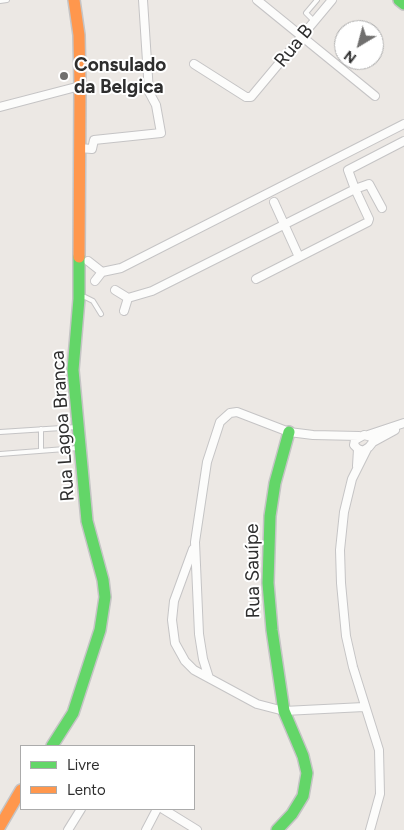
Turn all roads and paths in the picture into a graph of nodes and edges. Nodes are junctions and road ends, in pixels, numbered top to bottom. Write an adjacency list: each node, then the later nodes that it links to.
1 (7, 0): 8 (lane)
2 (74, 0): 13 (street, Rua Lagoa Branca)
3 (143, 0): 18 (street)
4 (257, 0): 11 (street)
5 (317, 0): 10 (lane)
6 (332, 0): 10 (street, Rua B)
7 (399, 0): 9 (street)
8 (0, 1)
9 (404, 4)
10 (314, 21): 11 (street, Rua B)
11 (300, 37): 12 (street, Rua B); 14 (street)
12 (194, 64)
13 (80, 86): 15 (street); 18 (street, Rua Lagoa Branca)
14 (375, 96)
15 (0, 107)
16 (404, 124): 25 (street)
17 (404, 141): 19 (street)
18 (79, 148): 30 (street, Rua Lagoa Branca)
19 (355, 189): 21 (street); 22 (street); 23 (street)
20 (274, 202): 22 (street)
21 (382, 208)
22 (284, 225): 23 (street); 29 (street)
23 (300, 257): 26 (street)
24 (88, 261): 25 (street)
25 (102, 272): 27 (street)
26 (256, 279)
27 (95, 281)
28 (114, 290): 29 (street)
29 (128, 298): 31 (street)
30 (79, 299): 32 (lane); 34 (street, Rua Lagoa Branca)
31 (124, 311)
32 (101, 314)
33 (404, 425): 40 (street)
34 (79, 427): 35 (lane); 42 (street, Rua Lagoa Branca)
35 (41, 429): 36 (lane); 44 (lane)
36 (0, 432)
37 (289, 432): 38 (street); 47 (street); 54 (street, Rua Sauípe)
38 (338, 436): 39 (street); 41 (street)
39 (359, 436): 40 (street); 41 (street)
40 (370, 438): 43 (street)
41 (356, 447): 43 (street); 46 (street)
42 (81, 448): 44 (lane); 55 (street, Rua Lagoa Branca)
43 (366, 449): 46 (street)
44 (41, 451): 45 (lane)
45 (0, 454)
46 (356, 468): 53 (street)
47 (195, 542): 48 (street); 49 (street)
48 (179, 589): 49 (street); 50 (street)
49 (196, 590): 51 (street)
50 (183, 659): 51 (street); 52 (street)
51 (203, 659): 52 (street)
52 (209, 678): 54 (street)
53 (364, 707): 54 (street); 65 (street)
54 (284, 711): 64 (street, Rua Sauípe)
55 (53, 745)
56 (20, 792): 60 (street)
57 (80, 810): 61 (street)
58 (156, 810): 62 (street)
59 (165, 810): 63 (street)
60 (0, 826)
61 (68, 830)
62 (146, 830)
63 (197, 830)
64 (277, 830)
65 (370, 830)

